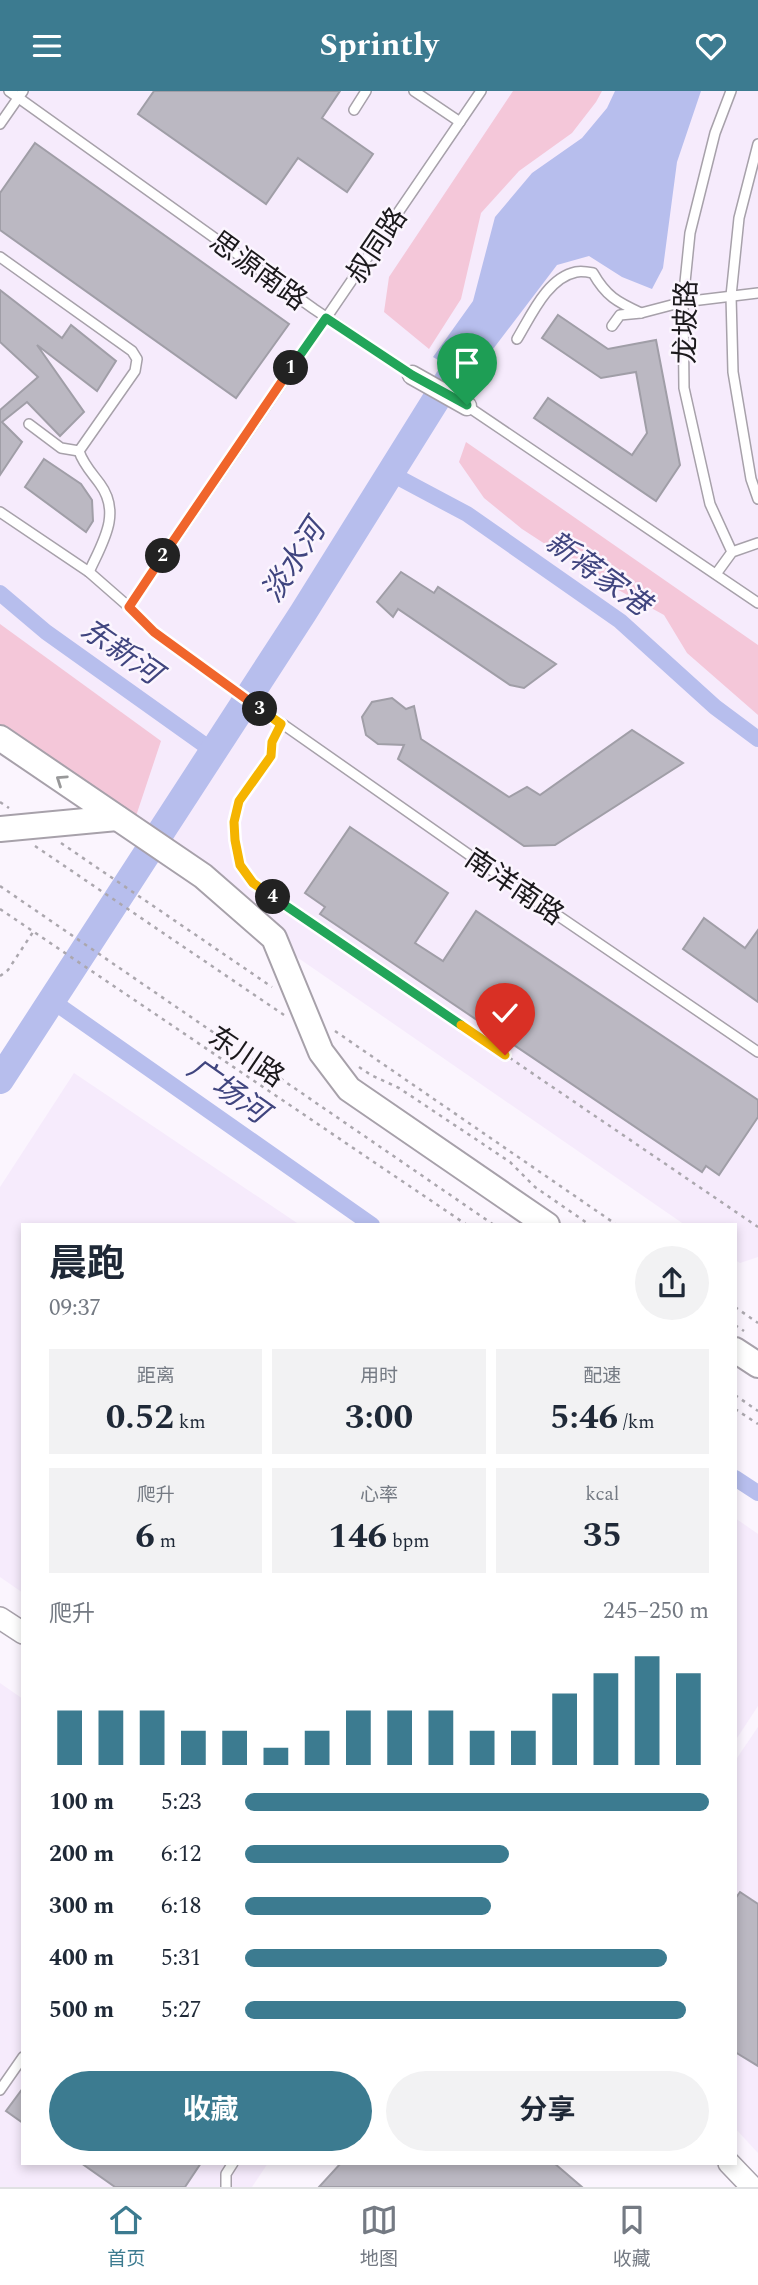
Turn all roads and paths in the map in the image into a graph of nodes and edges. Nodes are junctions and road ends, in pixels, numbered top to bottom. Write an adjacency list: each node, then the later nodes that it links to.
1 (9, 91): 6 (lane, 思源南路)
2 (366, 91): 7 (lane)
3 (414, 91): 8 (lane)
4 (481, 91): 8 (lane, 叔同路)
5 (732, 91): 14 (lane, 龙坡路)
6 (21, 94): 9 (lane); 16 (lane, 思源南路)
7 (354, 110)
8 (460, 122): 16 (lane, 叔同路)
9 (0, 124)
10 (758, 145): 13 (lane)
11 (0, 257): 22 (lane)
12 (758, 293): 13 (lane)
13 (731, 296): 14 (lane); 23 (lane)
14 (683, 302): 15 (lane); 26 (lane, 龙坡路)
15 (641, 313): 17 (lane); 18 (lane)
16 (326, 318): 19 (lane, 思源南路); 30 (lane, 叔同路)
17 (612, 326)
18 (517, 339)
19 (412, 375): 20 (street, 思源南路)
20 (467, 405): 28 (lane, 思源南路)
21 (29, 423): 22 (lane)
22 (79, 451): 27 (lane)
23 (758, 499)
24 (0, 512): 27 (lane)
25 (758, 543): 26 (lane)
26 (732, 552): 28 (lane)
27 (89, 572): 30 (lane)
28 (716, 574): 29 (lane, 思源南路)
29 (758, 603)
30 (129, 607): 31 (lane, 南洋南路)
31 (278, 721): 42 (lane, 南洋南路); 49 (path)
32 (0, 738): 33 (main road, 东川路, one-way to 32)
33 (117, 818): 34 (main road); 41 (main road, 东川路)
34 (0, 829)
35 (32, 844): 41 (path, 东川路)
36 (85, 859): 41 (path)
37 (0, 886): 45 (path, 东川路)
38 (0, 909): 39 (path)
39 (33, 932): 40 (path); 44 (path)
40 (0, 976)
41 (293, 1012): 46 (main road, 东川路); 48 (path)
42 (758, 1052)
43 (349, 1060): 47 (path)
44 (464, 1223)
45 (491, 1223)
46 (544, 1223)
47 (587, 1223)
48 (614, 1223)
49 (758, 1227)
50 (737, 1308): 51 (path)
51 (758, 1323)
52 (737, 1351): 53 (main road)
53 (758, 1365)
54 (737, 1396): 56 (path)
55 (737, 1410): 57 (path)
56 (758, 1411)
57 (758, 1424)
58 (0, 1618): 59 (street)
59 (21, 1632)
60 (21, 2060): 61 (lane)
61 (0, 2090)
62 (232, 2165): 64 (lane)
63 (731, 2165): 65 (street)
64 (226, 2187)
65 (752, 2187)

